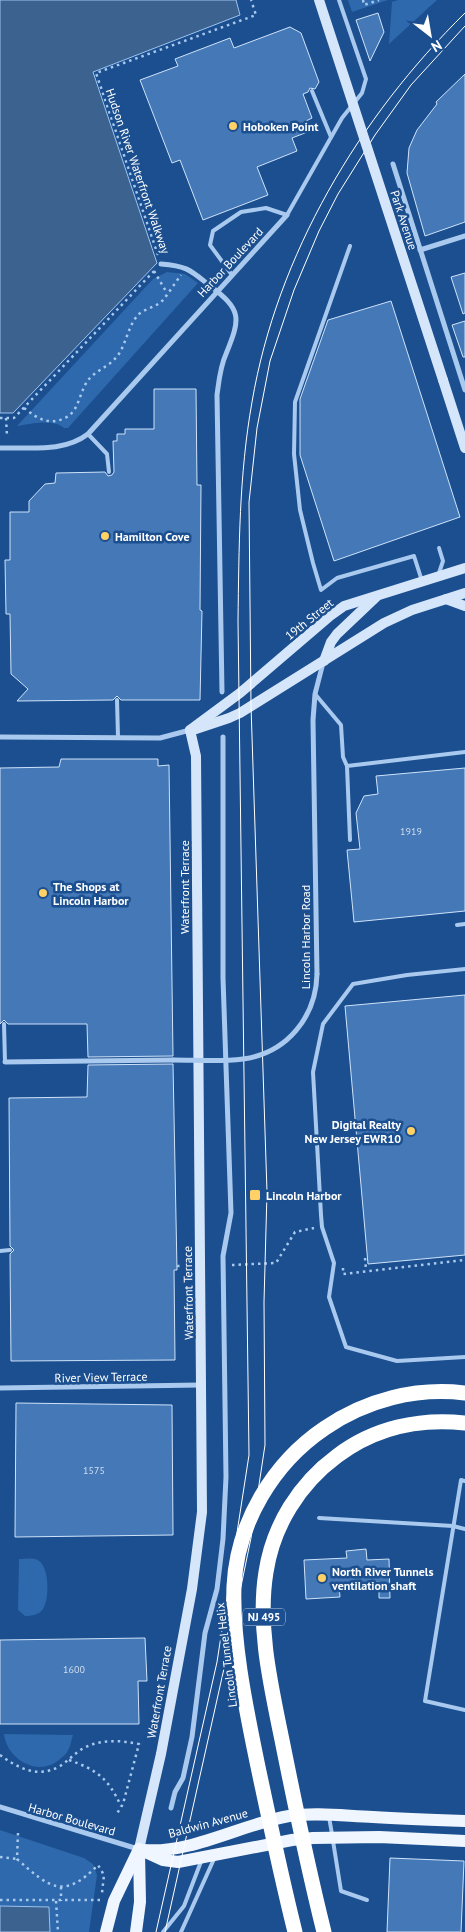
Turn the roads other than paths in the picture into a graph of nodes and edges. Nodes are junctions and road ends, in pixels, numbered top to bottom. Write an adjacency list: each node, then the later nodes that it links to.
1 (319, 0): 16 (street, Park Avenue, bridge)
2 (339, 0): 4 (lane, Harbor Boulevard)
3 (312, 91): 4 (lane)
4 (330, 137): 6 (lane, Harbor Boulevard)
5 (393, 164): 9 (street, Park Avenue)
6 (287, 215): 11 (street, Harbor Boulevard); 11 (lane)
7 (465, 236): 9 (street)
8 (350, 246): 21 (lane)
9 (420, 250): 13 (street, Park Avenue)
10 (161, 264): 12 (street)
11 (232, 275): 12 (street, Harbor Boulevard)
12 (217, 291): 14 (street, Harbor Boulevard); 27 (street)
13 (465, 390)
14 (88, 434): 15 (street, Harbor Boulevard); 17 (lane)
15 (0, 448)
16 (465, 448)
17 (109, 472)
18 (439, 548): 20 (lane)
19 (465, 568): 20 (street, 19th Street)
20 (438, 576): 21 (street, 19th Street)
21 (422, 581): 23 (street, 19th Street)
22 (465, 593): 24 (street, 19th Street)
23 (378, 595): 26 (street); 30 (street, 19th Street)
24 (446, 599): 25 (street); 26 (street, 19th Street)
25 (465, 606)
26 (324, 661): 28 (street, Lincoln Harbor Road); 30 (street, 19th Street)
27 (222, 692)
28 (315, 694): 35 (lane); 41 (street, Lincoln Harbor Road, bridge)
29 (117, 700): 32 (lane)
30 (190, 730): 32 (street, 19th Street); 45 (street, Waterfront Terrace)
31 (0, 737): 32 (street, 19th Street)
32 (118, 737)
33 (223, 737): 55 (street)
34 (465, 752): 35 (lane)
35 (347, 766): 36 (lane)
36 (350, 840)
37 (465, 924): 38 (lane)
38 (457, 925)
39 (465, 969): 44 (lane)
40 (4, 1024): 41 (lane)
41 (5, 1062)
42 (10, 1250): 43 (lane)
43 (0, 1251)
44 (465, 1357)
45 (202, 1385): 46 (street, River View Terrace); 60 (street, Waterfront Terrace)
46 (0, 1388)
47 (465, 1393): 67 (highway, Lincoln Tunnel Helix / NJ 495, bridge)
48 (465, 1423): 68 (highway, NJ 495, bridge)
49 (465, 1481): 51 (lane)
50 (319, 1518): 51 (lane)
51 (454, 1526): 52 (lane); 53 (lane)
52 (465, 1529)
53 (465, 1710)
54 (0, 1807): 60 (street, Harbor Boulevard)
55 (171, 1808)
56 (328, 1814): 57 (main road, Baldwin Avenue); 58 (lane); 60 (main road, Baldwin Avenue)
57 (465, 1821)
58 (332, 1837): 59 (main road); 61 (main road); 62 (lane)
59 (465, 1841)
60 (139, 1849): 61 (main road); 63 (main road); 64 (main road)
61 (209, 1856): 65 (lane); 66 (lane)
62 (367, 1900)
63 (106, 1932)
64 (136, 1932)
65 (163, 1932)
66 (181, 1932)
67 (295, 1932)
68 (324, 1932)

